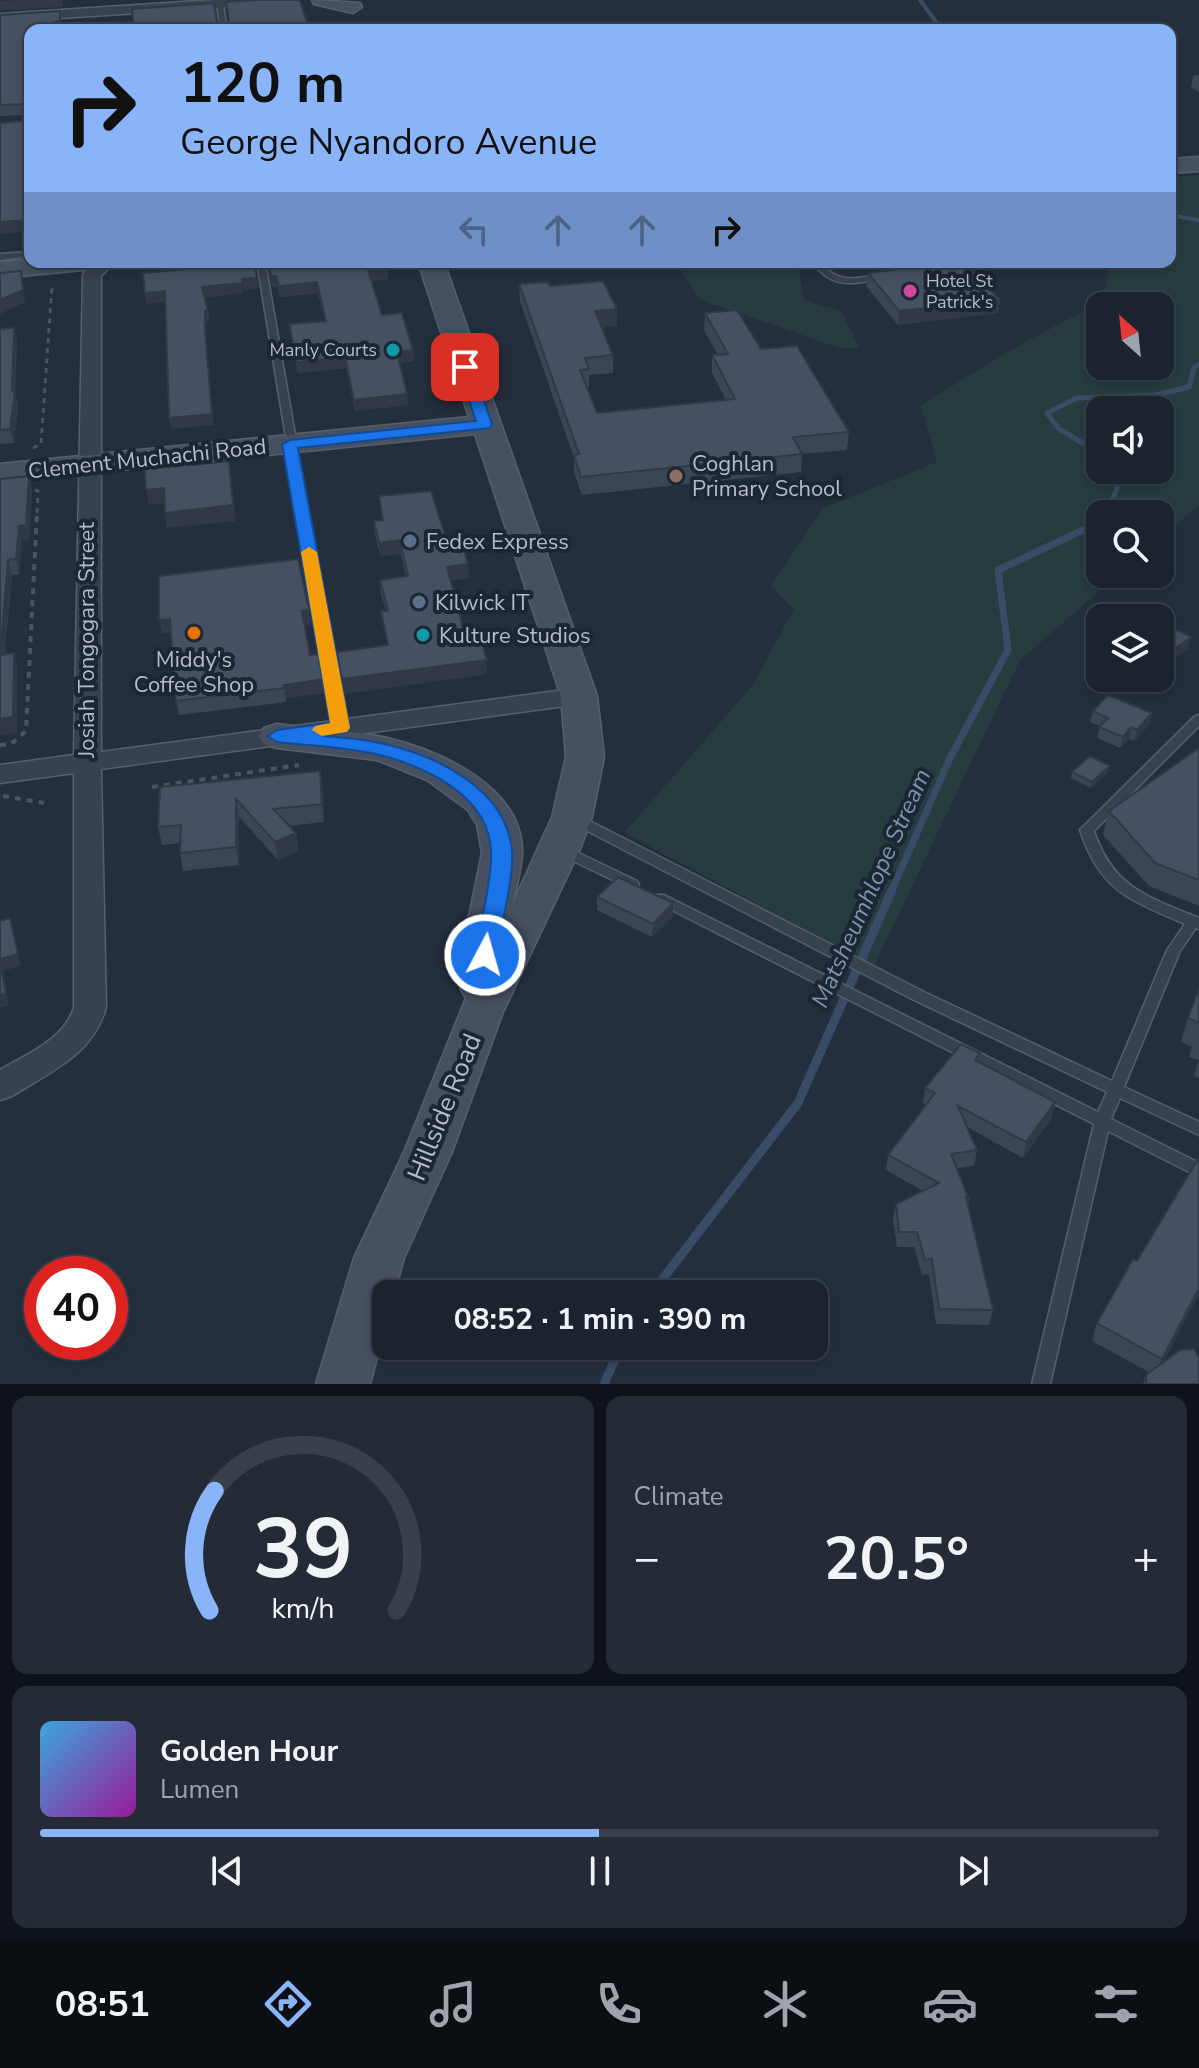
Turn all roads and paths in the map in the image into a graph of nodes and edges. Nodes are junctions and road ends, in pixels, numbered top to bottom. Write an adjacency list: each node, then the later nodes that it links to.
1 (275, 0): 3 (street)
2 (321, 0): 4 (street)
3 (219, 2): 5 (street); 8 (lane)
4 (352, 3): 9 (street)
5 (108, 5): 6 (street)
6 (84, 6): 7 (street)
7 (0, 18)
8 (223, 24)
9 (358, 24)
10 (1199, 164): 11 (street)
11 (1176, 166)
12 (24, 256): 13 (lane)
13 (3, 263): 14 (street)
14 (24, 263)
15 (88, 268): 24 (street, Josiah Tongogara Street)
16 (262, 268): 22 (lane)
17 (433, 268): 21 (street, Hillside Road)
18 (820, 268): 19 (lane)
19 (894, 275)
20 (53, 285): 23 (path)
21 (485, 424): 22 (street, Clement Muchachi Road); 26 (street, Hillside Road)
22 (290, 444): 24 (street, Clement Muchachi Road); 28 (lane)
23 (26, 451)
24 (87, 464): 25 (street, Clement Muchachi Road); 31 (street, Josiah Tongogara Street)
25 (12, 479): 29 (path)
26 (579, 696): 28 (street); 36 (street, Hillside Road)
27 (1199, 719): 37 (lane)
28 (340, 728): 30 (street)
29 (0, 745)
30 (290, 750): 31 (street); 33 (path); 38 (street)
31 (85, 762): 32 (street); 39 (street, Josiah Tongogara Street)
32 (0, 774)
33 (152, 787)
34 (0, 796): 35 (path)
35 (44, 803)
36 (566, 833): 38 (street, Hillside Road); 40 (lane); 41 (lane)
37 (1196, 923): 40 (lane)
38 (481, 1012): 44 (street, Hillside Road)
39 (0, 1087)
40 (1114, 1088): 41 (lane); 42 (lane)
41 (1102, 1122): 43 (lane); 45 (lane)
42 (1199, 1129)
43 (1199, 1170)
44 (343, 1384)
45 (1041, 1384)

